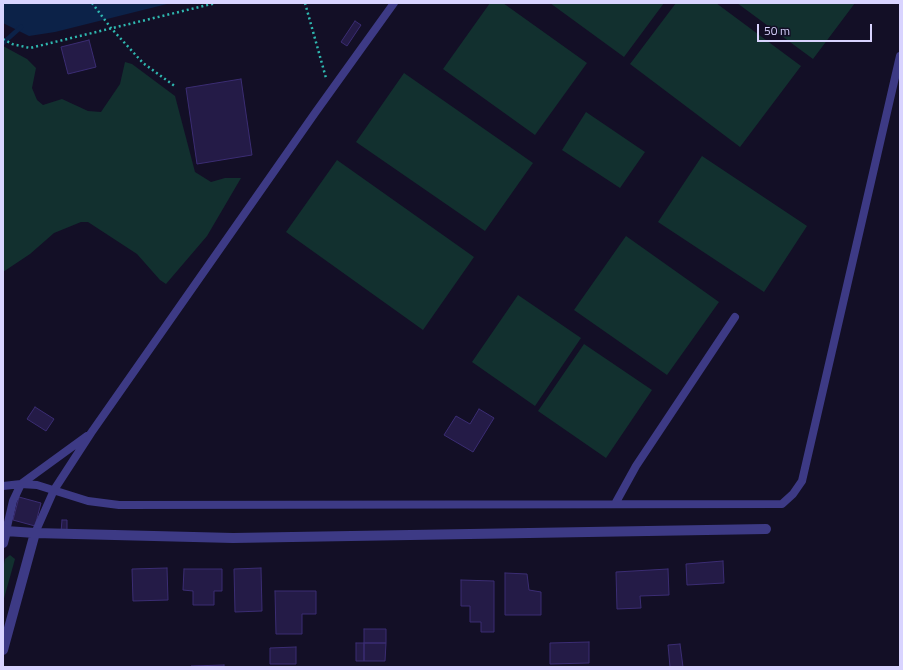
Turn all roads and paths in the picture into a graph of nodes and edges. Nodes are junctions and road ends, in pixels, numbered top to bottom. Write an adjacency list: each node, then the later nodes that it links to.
1 (92, 3): 5 (path)
2 (216, 3): 5 (path)
3 (305, 3): 9 (path)
4 (394, 3): 9 (lane)
5 (111, 28): 6 (path); 8 (path)
6 (3, 39)
7 (900, 56): 15 (lane)
8 (176, 87)
9 (330, 92): 11 (lane)
10 (735, 317): 15 (lane)
11 (91, 433): 12 (lane); 14 (lane)
12 (21, 484): 13 (lane); 14 (lane); 17 (lane)
13 (3, 486)
14 (54, 490): 15 (lane); 18 (lane)
15 (615, 504)
16 (766, 529): 18 (street)
17 (5, 530): 18 (street); 19 (street)
18 (35, 533): 20 (street)
19 (3, 543)
20 (3, 650)

